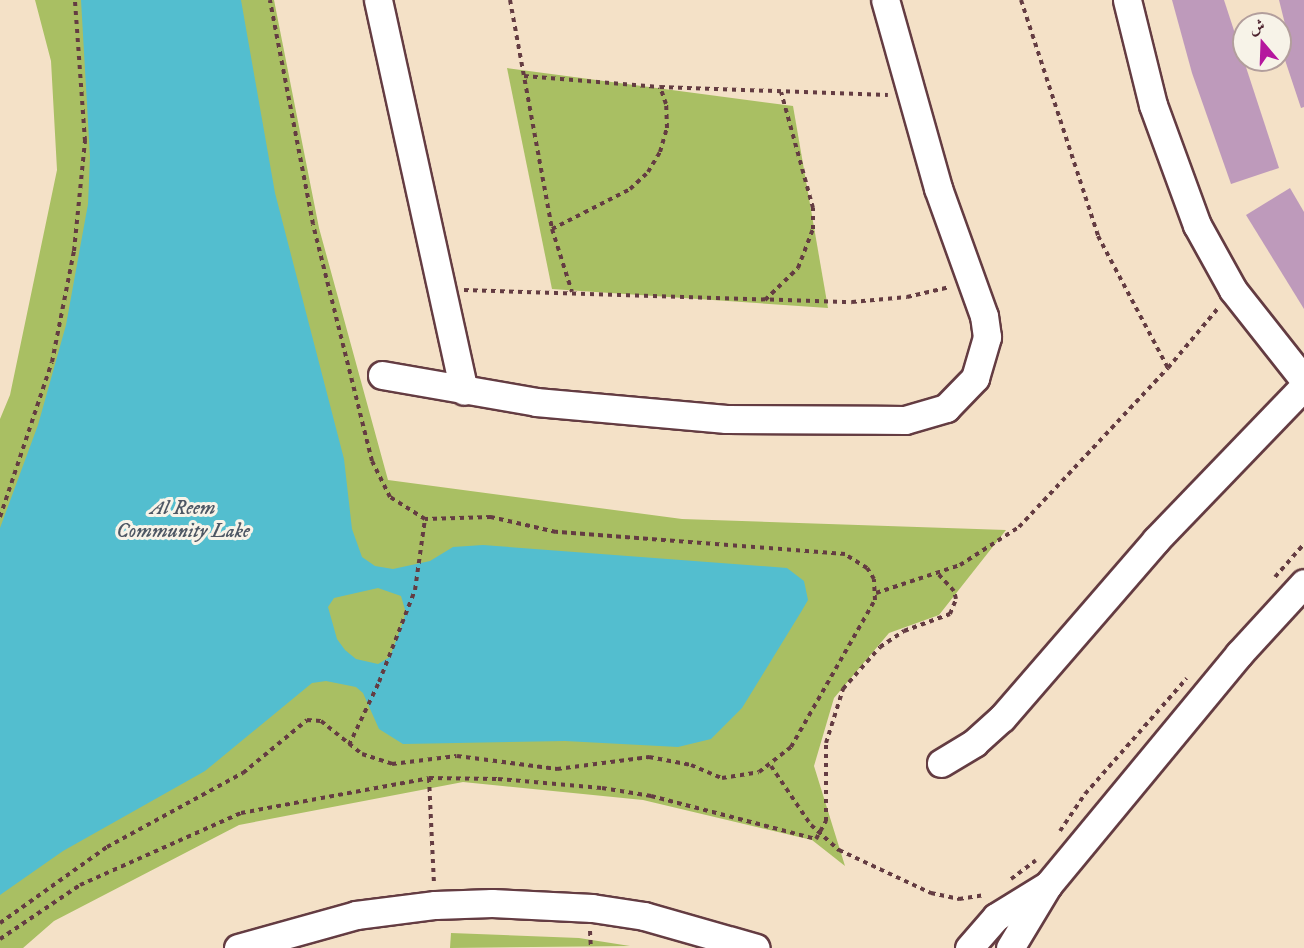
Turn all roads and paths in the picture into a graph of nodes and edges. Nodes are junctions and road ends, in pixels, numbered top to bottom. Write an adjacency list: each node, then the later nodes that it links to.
1 (75, 0): 23 (path)
2 (270, 0): 24 (path)
3 (378, 0): 14 (street)
4 (510, 0): 8 (path)
5 (885, 0): 11 (street)
6 (1020, 0): 18 (path)
7 (1127, 0): 15 (street)
8 (524, 76): 9 (path); 12 (path)
9 (660, 87): 10 (path); 12 (path)
10 (781, 92): 11 (path); 17 (path)
11 (910, 95): 13 (street)
12 (552, 229): 16 (path)
13 (970, 280): 17 (path); 22 (street)
14 (441, 289): 16 (path); 22 (street)
15 (1233, 290): 18 (path); 20 (street)
16 (572, 293): 17 (path)
17 (765, 300)
18 (1168, 368): 26 (path)
19 (382, 375): 22 (street)
20 (1304, 380)
21 (1304, 386): 32 (street)
22 (464, 391)
23 (0, 517)
24 (425, 519): 29 (path); 31 (path)
25 (1304, 544): 27 (path)
26 (938, 574): 29 (path); 35 (path)
27 (1273, 579)
28 (1304, 583): 39 (street)
29 (876, 592): 33 (path)
30 (1189, 675): 36 (path)
31 (349, 745): 33 (path); 42 (path)
32 (941, 763)
33 (771, 766): 35 (path)
34 (429, 778): 35 (path); 41 (path); 43 (path)
35 (821, 836): 40 (path)
36 (1056, 839)
37 (1044, 853): 38 (path)
38 (1005, 883)
39 (1048, 885): 46 (street); 47 (street)
40 (981, 902)
41 (435, 904): 44 (street); 45 (street)
42 (0, 923)
43 (0, 939)
44 (238, 948)
45 (756, 948)
46 (969, 948)
47 (1010, 948)

